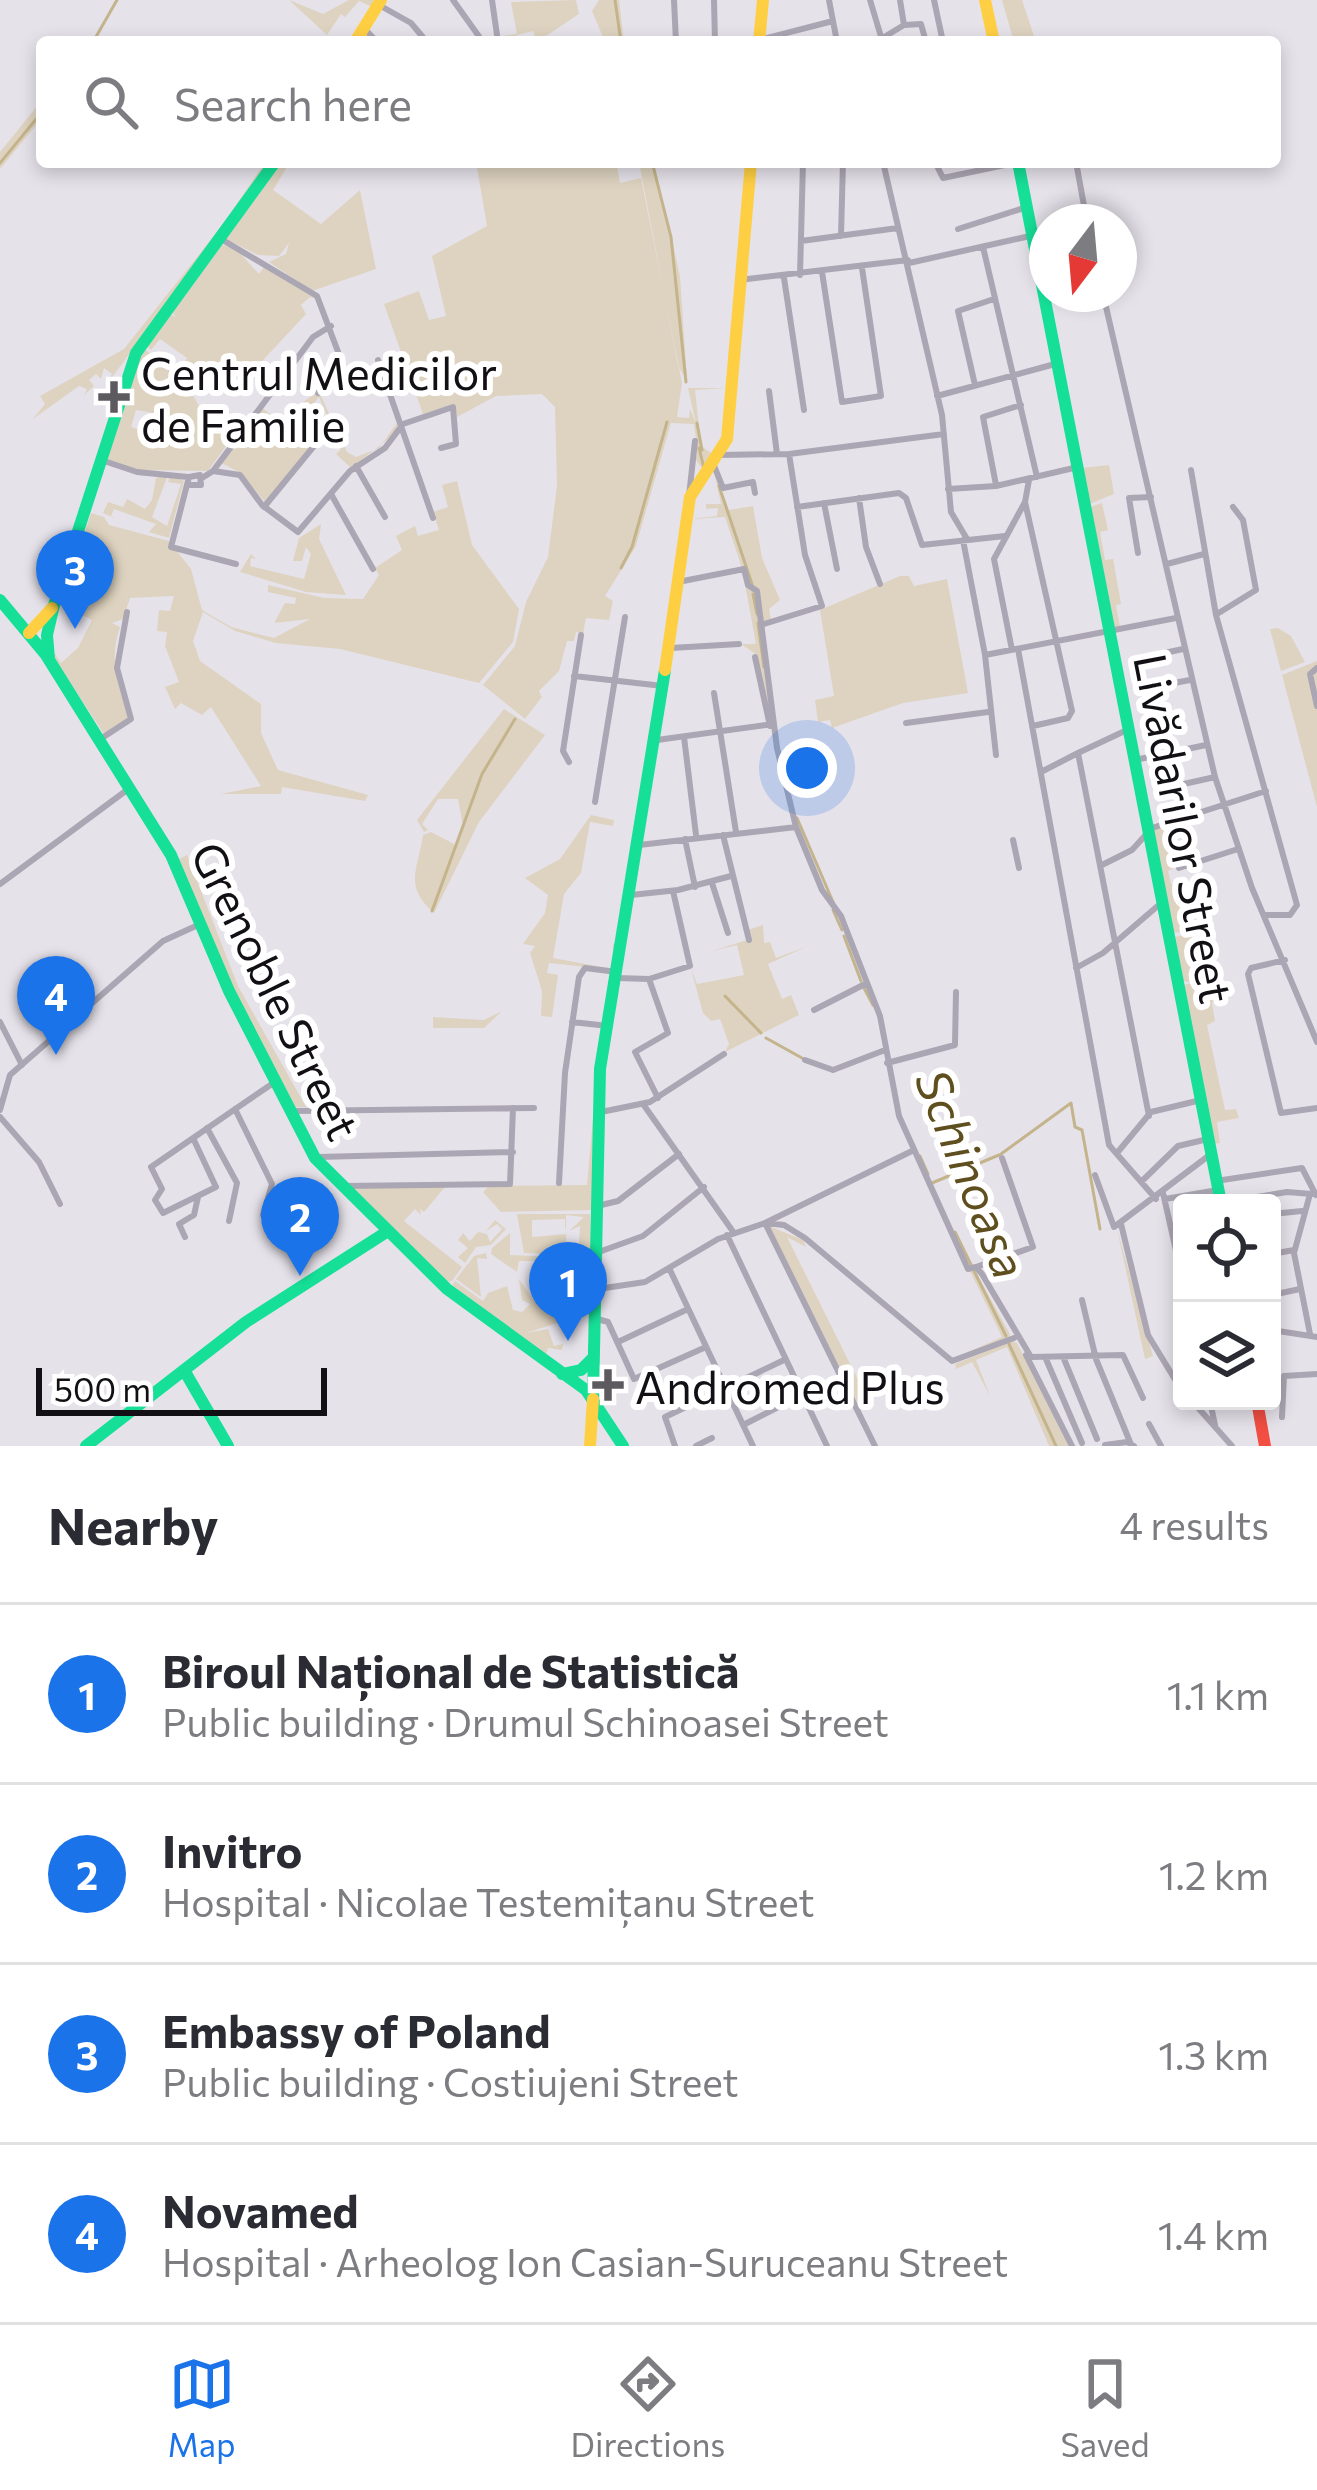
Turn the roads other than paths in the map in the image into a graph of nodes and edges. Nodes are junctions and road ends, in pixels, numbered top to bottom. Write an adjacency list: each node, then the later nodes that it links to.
1 (453, 0): 18 (street)
2 (492, 0): 19 (street)
3 (674, 0): 20 (street)
4 (714, 0): 21 (street)
5 (763, 0): 22 (street)
6 (830, 0): 12 (street)
7 (870, 0): 25 (street)
8 (900, 0): 13 (street)
9 (934, 0): 28 (street)
10 (985, 0): 29 (street)
11 (380, 2): 14 (street); 17 (street)
12 (833, 21): 23 (street); 24 (street)
13 (904, 25): 26 (street); 27 (street)
14 (364, 28): 15 (street); 16 (street)
15 (359, 36)
16 (371, 36)
17 (422, 36)
18 (479, 36)
19 (497, 36)
20 (676, 36)
21 (715, 36)
22 (759, 36)
23 (778, 36)
24 (836, 36)
25 (878, 36)
26 (887, 36)
27 (924, 36)
28 (942, 36)
29 (993, 36)
30 (271, 168): 46 (street)
31 (750, 168): 54 (street)
32 (803, 168): 47 (street)
33 (843, 168): 44 (street)
34 (885, 168): 42 (street)
35 (937, 168): 36 (street, Livădarilor Street)
36 (989, 168)
37 (1020, 168): 40 (street, Livădarilor Street)
38 (1077, 168): 39 (street)
39 (1084, 204)
40 (1027, 207): 41 (street, Livădarilor Street); 43 (street)
41 (1029, 216)
42 (898, 228): 44 (street); 49 (street)
43 (958, 229)
44 (841, 236): 47 (street)
45 (1029, 236): 48 (street)
46 (221, 238): 58 (street); 76 (street)
47 (801, 241): 52 (street)
48 (983, 247): 49 (street); 55 (street)
49 (908, 261): 50 (street); 65 (street)
50 (862, 268): 51 (street); 51 (street)
51 (822, 272): 52 (street)
52 (800, 275): 53 (street)
53 (784, 278): 54 (street); 67 (street)
54 (738, 280): 75 (street)
55 (994, 299): 61 (street); 62 (street)
56 (1049, 312): 60 (street, Livădarilor Street)
57 (1107, 312): 88 (street)
58 (331, 326): 64 (street); 80 (street)
59 (378, 360): 68 (street)
60 (1059, 362): 61 (street); 78 (street, Livădarilor Street)
61 (1013, 374): 62 (street); 66 (street)
62 (975, 385): 65 (street)
63 (769, 391): 73 (street)
64 (318, 393)
65 (937, 396): 70 (street)
66 (1021, 405): 81 (street); 83 (street)
67 (804, 410)
68 (400, 429): 72 (street); 77 (street); 96 (street)
69 (323, 435): 92 (street)
70 (941, 437): 74 (street); 84 (street)
71 (695, 441): 87 (street)
72 (441, 448)
73 (777, 454): 74 (street); 75 (street)
74 (789, 454): 93 (street)
75 (716, 459): 86 (street); 87 (street)
76 (104, 461): 82 (street); 113 (street)
77 (356, 466): 85 (street); 95 (street)
78 (1078, 467): 81 (street); 115 (street, Livădarilor Street)
79 (1191, 470): 100 (street)
80 (213, 471): 82 (street); 92 (street)
81 (1033, 479): 83 (street); 90 (street)
82 (190, 481): 101 (street)
83 (997, 486): 84 (street)
84 (949, 489): 98 (street)
85 (331, 494): 92 (street); 103 (street)
86 (755, 494)
87 (690, 497): 105 (street)
88 (1150, 497): 99 (street); 102 (street)
89 (860, 498): 91 (street); 98 (street); 106 (street)
90 (1025, 502): 97 (street); 118 (street)
91 (824, 503): 93 (street); 104 (street)
92 (264, 507)
93 (796, 507): 114 (street)
94 (1233, 507): 109 (street)
95 (385, 517)
96 (434, 518)
97 (1005, 536): 98 (street); 122 (street)
98 (965, 539): 123 (street)
99 (1138, 553)
100 (1204, 554): 102 (street); 109 (street)
101 (236, 564)
102 (1165, 564): 112 (street)
103 (374, 569)
104 (837, 569)
105 (678, 582): 114 (street); 120 (street)
106 (880, 584)
107 (0, 600): 110 (street, Grenoble Street)
108 (127, 612): 142 (street)
109 (1216, 615): 153 (street)
110 (14, 616): 113 (street); 116 (street, Grenoble Street)
111 (625, 616): 130 (street)
112 (1177, 618): 115 (street); 121 (street)
113 (44, 621): 116 (street); 125 (street)
114 (764, 624): 137 (street)
115 (1109, 631): 118 (street); 139 (street, Livădarilor Street)
116 (31, 635): 125 (street, Grenoble Street)
117 (581, 635): 128 (street)
118 (1057, 643): 122 (street); 138 (street)
119 (739, 644): 120 (street)
120 (669, 648): 131 (street)
121 (1184, 649): 126 (street); 129 (street)
122 (1015, 650): 123 (street); 138 (street)
123 (985, 655): 135 (street)
124 (755, 657): 137 (street)
125 (49, 658): 142 (street, Grenoble Street)
126 (1141, 658)
127 (1317, 668): 134 (street)
128 (574, 676): 130 (street); 148 (street)
129 (1190, 680): 132 (street); 144 (street)
130 (614, 681): 131 (street); 154 (street)
131 (663, 686): 143 (street)
132 (1142, 689)
133 (714, 693): 140 (street)
134 (1317, 706)
135 (988, 712): 136 (street); 146 (street)
136 (906, 723)
137 (770, 726): 140 (street); 156 (street)
138 (1033, 726): 149 (street)
139 (1129, 729): 145 (street); 147 (street, Livădarilor Street)
140 (720, 730): 141 (street); 158 (street)
141 (684, 737): 143 (street); 160 (street)
142 (102, 738): 151 (street, Grenoble Street)
143 (656, 740): 163 (street)
144 (1207, 745): 147 (street); 150 (street)
145 (1078, 753): 149 (street); 165 (street)
146 (996, 755)
147 (1135, 760): 157 (street, Livădarilor Street)
148 (568, 762)
149 (1041, 772): 181 (street)
150 (1215, 777): 152 (street); 155 (street)
151 (131, 787): 170 (street); 176 (street, Grenoble Street)
152 (1166, 788)
153 (1266, 791): 155 (street); 175 (street)
154 (595, 802)
155 (1224, 806): 157 (street); 164 (street)
156 (796, 827): 158 (street); 184 (street)
157 (1149, 830): 165 (street); 174 (street, Livădarilor Street)
158 (736, 832): 159 (street)
159 (723, 835): 160 (street); 168 (street)
160 (696, 836): 161 (street)
161 (685, 839): 163 (street); 171 (street)
162 (1013, 840): 166 (street)
163 (639, 845): 173 (street)
164 (1238, 849): 167 (street); 175 (street)
165 (1100, 866): 179 (street)
166 (1018, 868)
167 (1179, 868)
168 (731, 876): 169 (street); 178 (street)
169 (712, 883): 171 (street); 177 (street)
170 (0, 884)
171 (695, 886): 172 (street)
172 (673, 892): 173 (street); 183 (street)
173 (631, 896): 182 (street)
174 (1162, 902): 179 (street); 198 (street, Livădarilor Street)
175 (1266, 915): 180 (street)
176 (202, 924): 195 (street); 196 (street, Grenoble Street)
177 (728, 933)
178 (749, 940)
179 (1115, 943): 181 (street); 207 (street)
180 (1285, 959): 190 (street); 202 (street)
181 (1076, 968): 214 (street)
182 (617, 975): 183 (street); 188 (street); 189 (street)
183 (650, 979): 197 (street)
184 (867, 983): 186 (street); 191 (street)
185 (956, 992): 194 (street)
186 (814, 1010)
187 (0, 1022): 195 (street)
188 (572, 1022): 189 (street); 220 (street)
189 (608, 1026): 205 (street)
190 (1317, 1042)
191 (885, 1050): 193 (street); 194 (street)
192 (724, 1054): 197 (street)
193 (805, 1060)
194 (889, 1063): 211 (street)
195 (22, 1064): 206 (street)
196 (274, 1082): 203 (street); 204 (street, Grenoble Street)
197 (658, 1098): 199 (street)
198 (1201, 1100): 207 (street); 210 (street, Livădarilor Street)
199 (643, 1104): 205 (street); 213 (street)
200 (513, 1108): 201 (street); 204 (street); 212 (street)
201 (534, 1108)
202 (1317, 1108)
203 (235, 1109): 208 (street); 232 (street)
204 (289, 1111): 216 (street, Grenoble Street)
205 (598, 1112): 229 (street)
206 (0, 1113): 228 (street)
207 (1149, 1116): 214 (street)
208 (207, 1128): 209 (street); 233 (street)
209 (193, 1138): 226 (street); 226 (street)
210 (1208, 1139): 215 (street, Livădarilor Street); 219 (street)
211 (914, 1150): 234 (street); 243 (street)
212 (514, 1152): 216 (street); 221 (street)
213 (679, 1154): 222 (street); 229 (street)
214 (1116, 1154): 219 (street)
215 (1211, 1154): 223 (street, Livădarilor Street); 227 (street)
216 (315, 1158): 221 (street, Grenoble Street)
217 (1002, 1158): 243 (street)
218 (1095, 1175): 235 (street)
219 (1142, 1182): 227 (street)
220 (560, 1183)
221 (340, 1186): 236 (street, Grenoble Street)
222 (704, 1187): 237 (street); 242 (street)
223 (1219, 1194): 224 (street); 224 (street)
224 (1314, 1194): 230 (street)
225 (1173, 1196): 227 (street)
226 (198, 1197): 238 (street)
227 (1162, 1197): 235 (street); 239 (street)
228 (60, 1204)
229 (594, 1207): 242 (street)
230 (1302, 1211): 231 (street); 240 (street)
231 (1281, 1213)
232 (263, 1215)
233 (229, 1221)
234 (765, 1223): 237 (street); 253 (street); 291 (street)
235 (1120, 1224): 265 (street)
236 (385, 1233): 262 (street); 263 (street, Grenoble Street)
237 (730, 1234): 244 (street); 258 (street)
238 (185, 1237)
239 (1173, 1240)
240 (1294, 1250): 241 (street); 245 (street)
241 (1281, 1252)
242 (594, 1253): 246 (street)
243 (972, 1268): 253 (street)
244 (669, 1269): 246 (street); 249 (street)
245 (1300, 1289): 247 (street); 252 (street)
246 (594, 1290): 250 (street)
247 (1281, 1293)
248 (1082, 1300): 261 (street)
249 (688, 1309): 254 (street); 255 (street)
250 (594, 1318): 254 (street); 257 (street)
251 (1281, 1331): 252 (street)
252 (1313, 1336)
253 (1015, 1338): 256 (street)
254 (618, 1342): 266 (street)
255 (706, 1347): 266 (street); 267 (street)
256 (1025, 1352): 259 (street); 281 (street)
257 (594, 1357): 263 (street); 269 (street)
258 (785, 1359): 267 (street); 268 (street)
259 (1046, 1359): 260 (street); 281 (street)
260 (1064, 1359): 261 (street); 280 (street)
261 (1096, 1359): 271 (street); 282 (street)
262 (184, 1370): 283 (street); 285 (street)
263 (562, 1374): 269 (street, Grenoble Street)
264 (1317, 1374): 275 (street)
265 (1173, 1376)
266 (639, 1377): 270 (street)
267 (725, 1389): 277 (street); 284 (street)
268 (802, 1396): 277 (street); 290 (street)
269 (593, 1398): 286 (street); 287 (street)
270 (654, 1398)
271 (1143, 1398)
272 (1200, 1410): 278 (street)
273 (1212, 1410): 278 (street)
274 (1259, 1410): 294 (street)
275 (1282, 1417)
276 (1149, 1424): 292 (street)
277 (743, 1425): 289 (street)
278 (1216, 1429): 293 (street)
279 (712, 1438): 288 (street)
280 (1101, 1442): 282 (street)
281 (1077, 1444)
282 (1132, 1444)
283 (89, 1445)
284 (673, 1445)
285 (228, 1446)
286 (590, 1446)
287 (623, 1446)
288 (696, 1446)
289 (754, 1446)
290 (827, 1446)
291 (875, 1446)
292 (1161, 1446)
293 (1232, 1446)
294 (1265, 1446)

